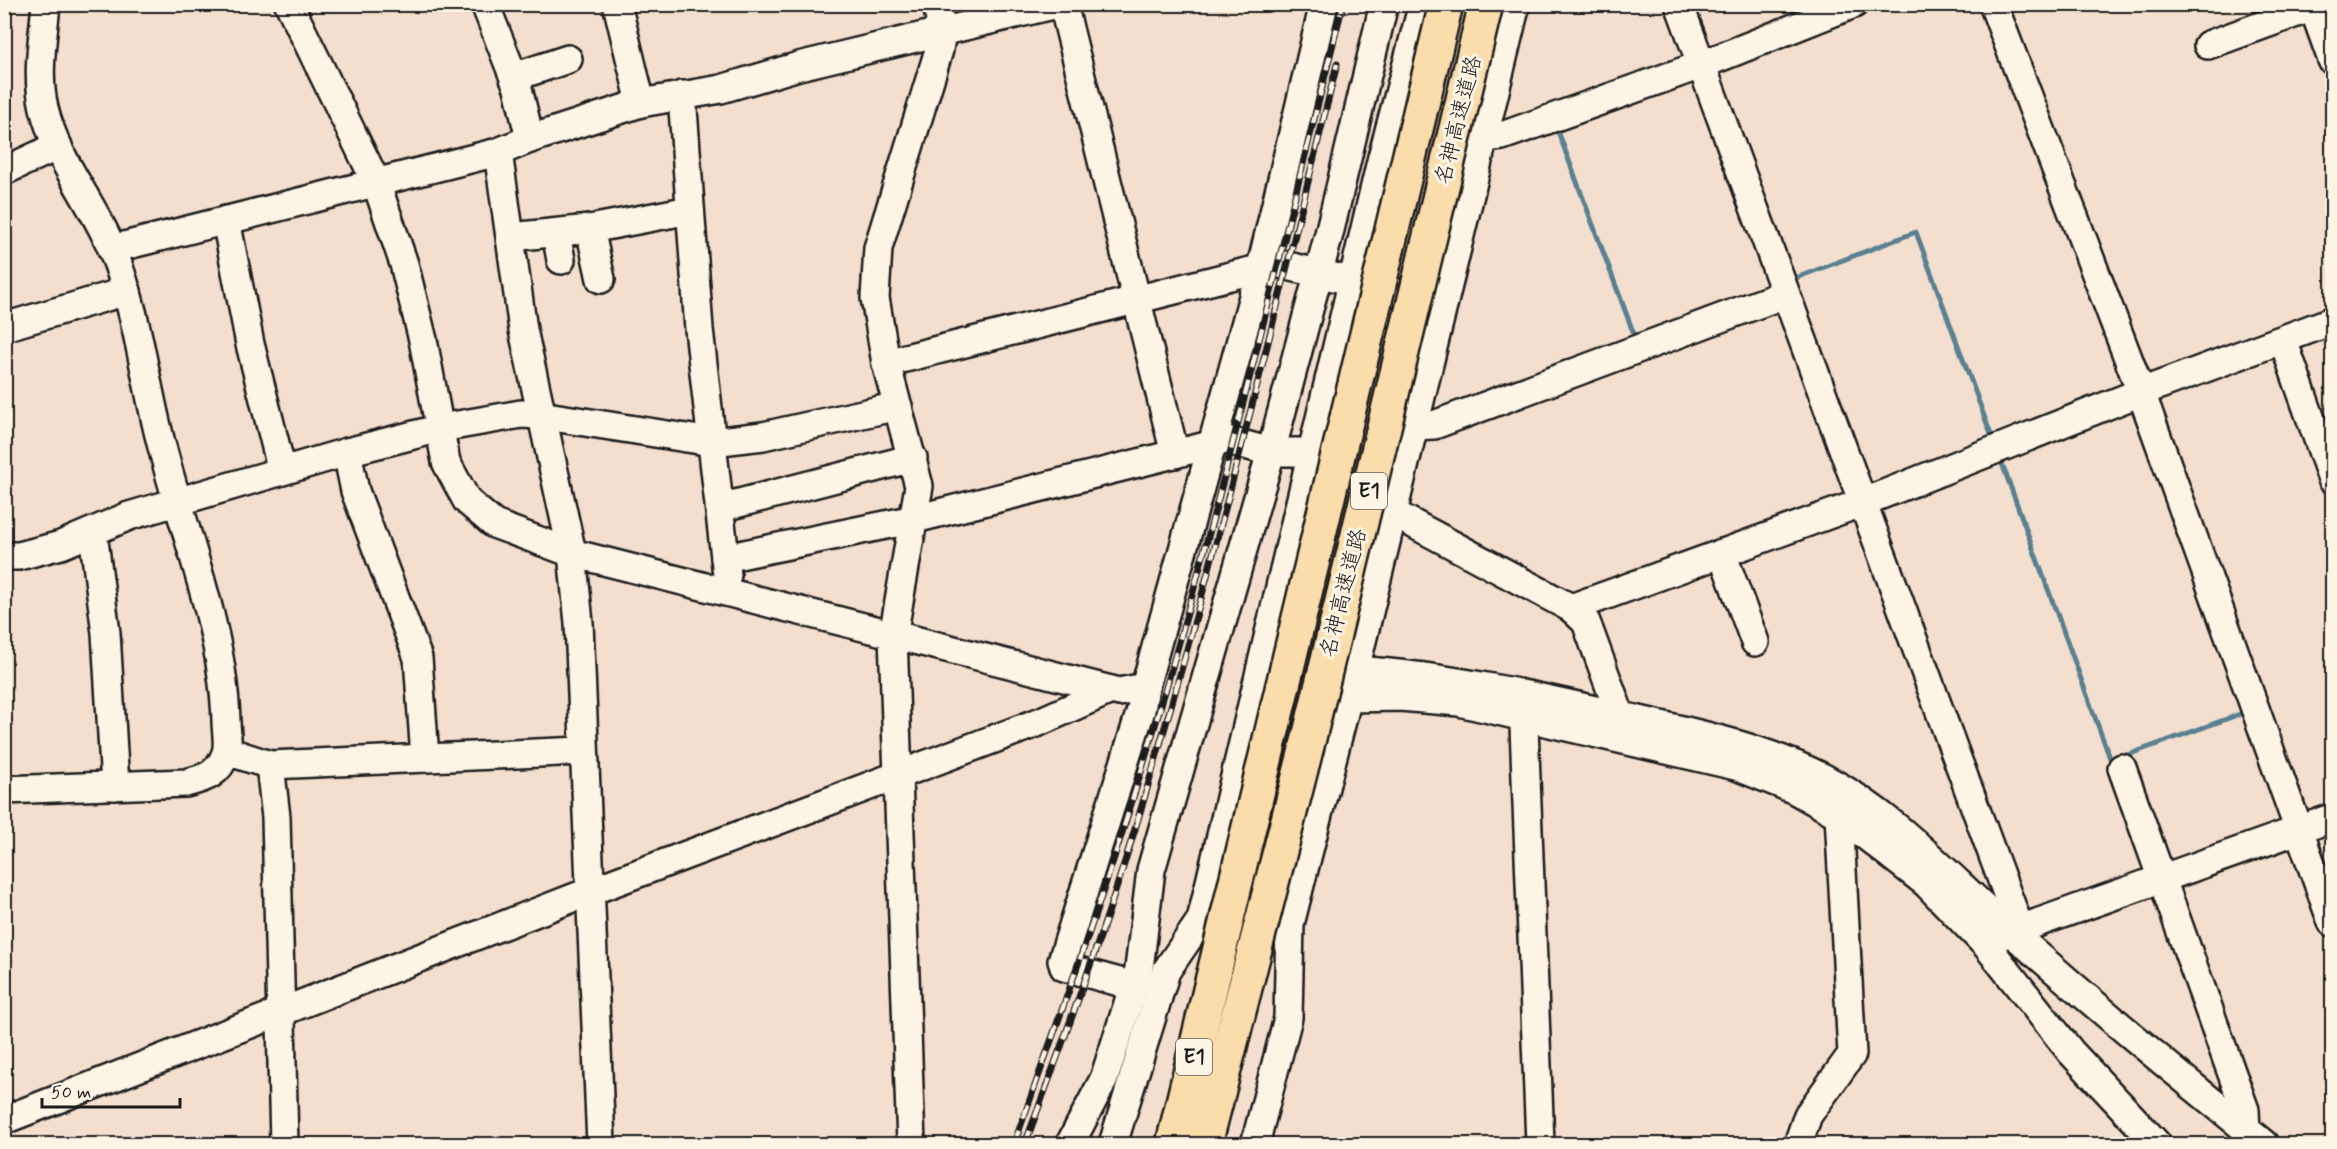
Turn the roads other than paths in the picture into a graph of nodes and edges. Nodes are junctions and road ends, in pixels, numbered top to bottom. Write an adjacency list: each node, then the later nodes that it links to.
1 (46, 4): 28 (street)
2 (289, 4): 31 (street)
3 (485, 4): 23 (street)
4 (617, 4): 25 (street)
5 (938, 4): 18 (street)
6 (1057, 4): 18 (street)
7 (1063, 4): 45 (street)
8 (1324, 4): 39 (street)
9 (1384, 4): 40 (street)
10 (1423, 4): 42 (street)
11 (1446, 4): 112 (highway, 名神高速道路 / E1, bridge)
12 (1486, 4): 113 (highway, 名神高速道路 / E1, bridge)
13 (1516, 4): 26 (street)
14 (1679, 4): 22 (street)
15 (1854, 4): 22 (street)
16 (1993, 4): 51 (street)
17 (2312, 6): 19 (street); 21 (street)
18 (942, 31): 24 (street); 50 (street)
19 (2208, 45)
20 (568, 59): 23 (street)
21 (2332, 60)
22 (1701, 65): 26 (street); 44 (street)
23 (514, 77): 27 (street)
24 (682, 95): 25 (street); 32 (street)
25 (641, 103): 27 (street)
26 (1484, 138): 46 (street)
27 (530, 139): 29 (street)
28 (58, 146): 30 (street); 37 (street)
29 (498, 152): 31 (street); 36 (street)
30 (4, 171)
31 (376, 182): 33 (street); 55 (street)
32 (690, 210): 34 (street); 57 (street)
33 (226, 220): 37 (street); 64 (street)
34 (590, 229): 35 (street); 41 (street)
35 (556, 233): 36 (street); 38 (street)
36 (511, 237): 53 (street)
37 (112, 249): 43 (street)
38 (561, 260)
39 (1262, 265): 40 (street); 45 (street); 56 (street)
40 (1318, 273): 42 (street); 60 (street)
41 (601, 279)
42 (1353, 281): 46 (street); 58 (street)
43 (127, 291): 48 (street); 67 (street)
44 (1785, 294): 54 (street); 66 (street)
45 (1136, 301): 50 (street); 61 (street)
46 (1444, 303): 54 (street)
47 (2332, 321): 49 (street)
48 (6, 322)
49 (2283, 340): 51 (street); 65 (street)
50 (886, 363): 52 (street)
51 (2141, 392): 66 (street); 96 (street)
52 (897, 406): 57 (street); 62 (street)
53 (540, 415): 55 (street); 57 (street); 72 (street)
54 (1414, 426): 63 (street)
55 (441, 428): 59 (street); 72 (street)
56 (1215, 441): 60 (street); 61 (street); 81 (street)
57 (712, 442): 68 (street)
58 (1313, 447): 60 (street); 63 (street); 111 (street)
59 (347, 452): 64 (street); 88 (street)
60 (1271, 452): 102 (street)
61 (1175, 454): 70 (street)
62 (914, 458): 68 (street); 70 (street)
63 (1404, 464): 69 (street)
64 (282, 471): 67 (street)
65 (2332, 480)
66 (1861, 503): 73 (street); 100 (street)
67 (176, 504): 71 (street); 86 (street)
68 (720, 508): 75 (street)
69 (1391, 512): 77 (street); 80 (street)
70 (915, 519): 75 (street); 78 (street)
71 (93, 533): 74 (street); 92 (street)
72 (572, 553): 76 (street); 87 (street)
73 (1722, 554): 77 (street); 79 (street)
74 (4, 556)
75 (725, 558): 76 (street)
76 (728, 591): 78 (street)
77 (1571, 608): 85 (street)
78 (894, 636): 82 (street); 91 (street)
79 (1755, 642)
80 (1355, 670): 83 (street); 84 (street)
81 (1145, 687): 82 (street); 102 (street)
82 (1111, 690): 91 (street)
83 (1348, 698): 84 (street); 114 (street)
84 (1523, 704): 85 (street); 94 (street); 115 (street)
85 (1620, 715): 94 (street)
86 (227, 751): 89 (street); 92 (street)
87 (582, 751): 88 (street); 98 (street)
88 (425, 758): 89 (street)
89 (270, 765): 103 (street)
90 (2122, 768): 97 (street)
91 (898, 775): 98 (street); 109 (street)
92 (115, 786): 93 (street)
93 (4, 790)
94 (1843, 804): 100 (street); 101 (street); 116 (street)
95 (2332, 818): 96 (street)
96 (2298, 831): 97 (street); 99 (street)
97 (2162, 877): 100 (street); 105 (street)
98 (591, 891): 103 (street); 108 (street)
99 (2332, 922)
100 (2015, 930): 101 (street); 105 (street)
101 (1987, 946): 106 (street)
102 (1134, 986): 110 (street)
103 (281, 1013): 104 (street); 107 (street)
104 (4, 1120)
105 (2255, 1138)
106 (2155, 1143)
107 (284, 1144)
108 (601, 1144)
109 (911, 1144)
110 (1070, 1144)
111 (1113, 1144)
112 (1173, 1144)
113 (1205, 1144)
114 (1255, 1144)
115 (1540, 1144)
116 (1800, 1144)

